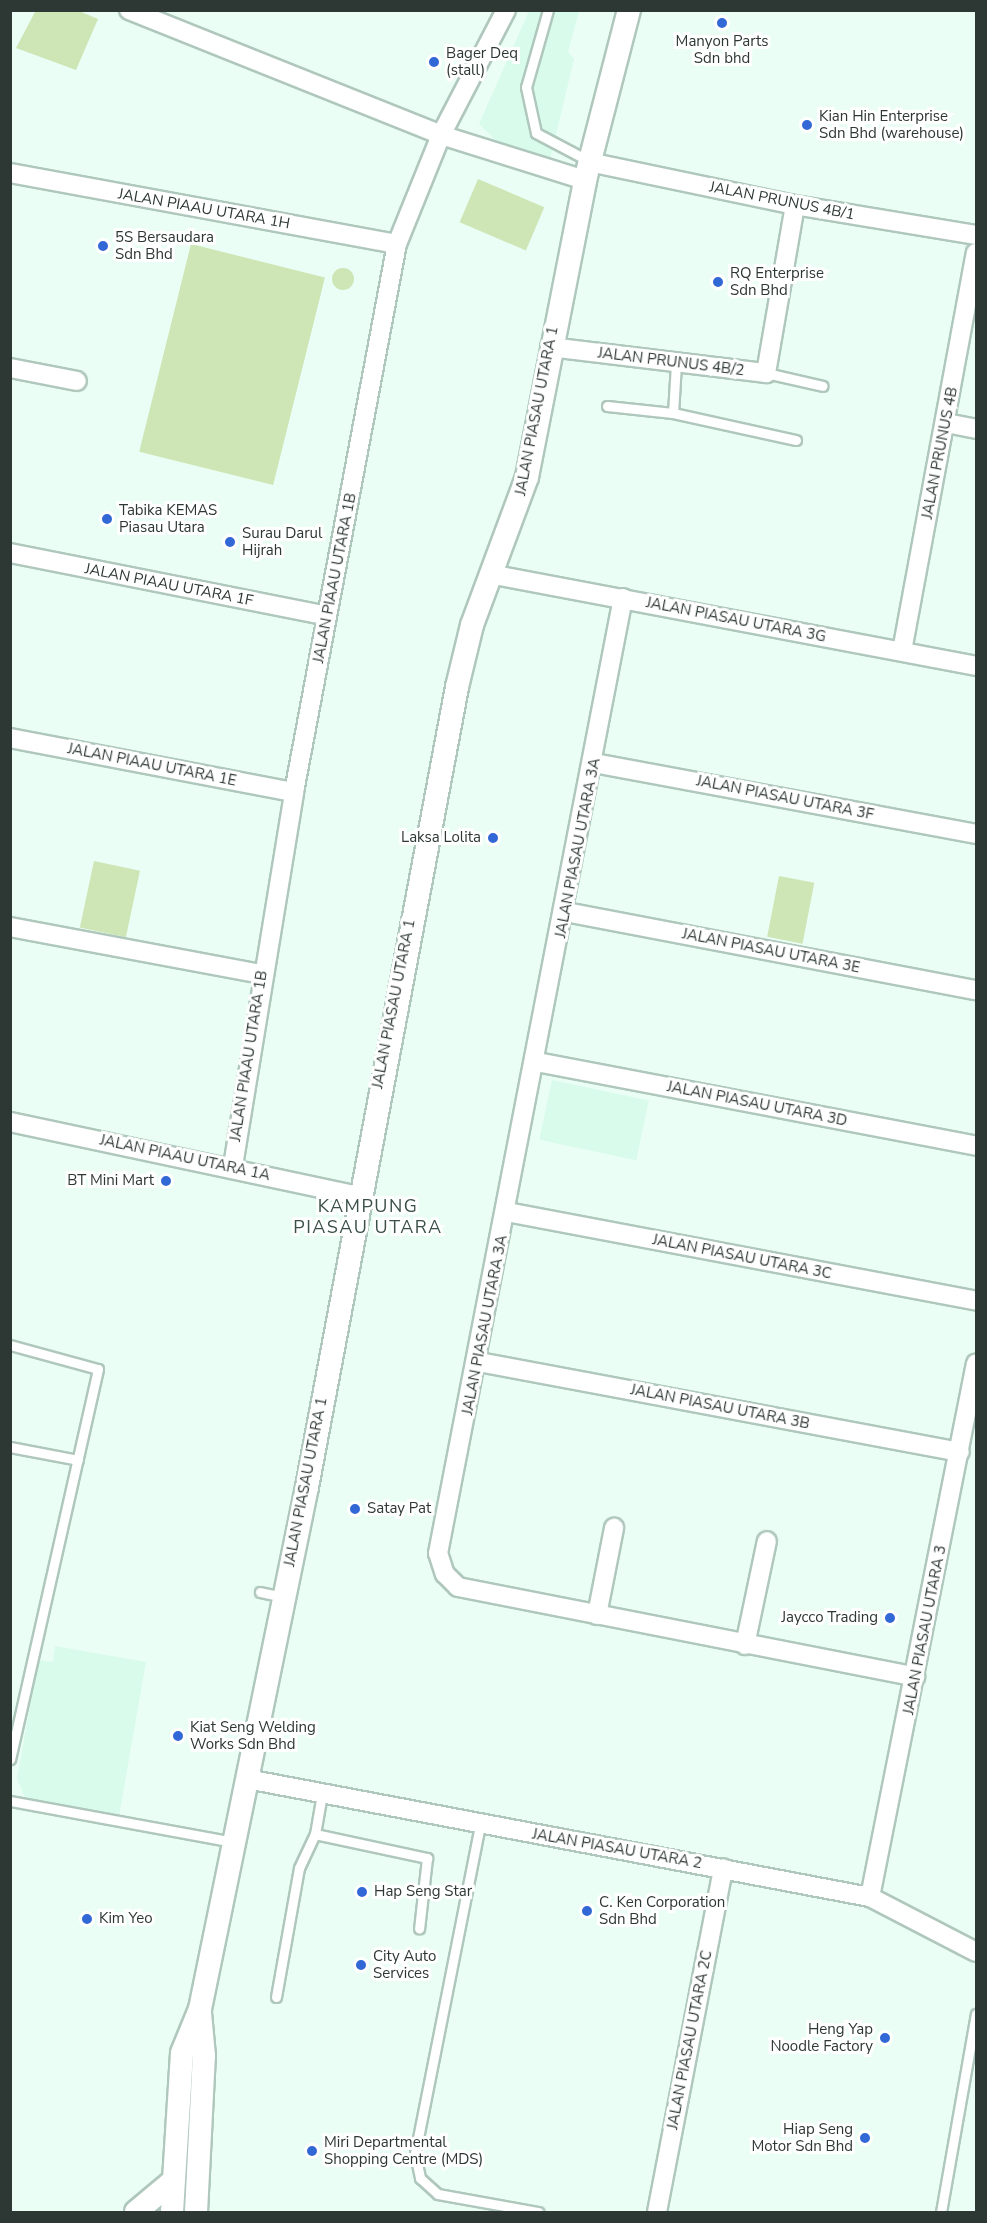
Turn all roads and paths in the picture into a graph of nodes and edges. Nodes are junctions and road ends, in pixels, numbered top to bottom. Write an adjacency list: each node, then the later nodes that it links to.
1 (129, 10): 5 (street, JALAN PRUNUS 4B/1)
2 (506, 10): 5 (street, JALAN PIAAU UTARA 1B)
3 (548, 10): 6 (lane)
4 (629, 10): 6 (street, JALAN PIASAU UTARA 1)
5 (441, 135): 6 (street, JALAN PRUNUS 4B/1); 10 (street, JALAN PIAAU UTARA 1B)
6 (587, 171): 8 (street, JALAN PRUNUS 4B/1); 12 (street, JALAN PIASAU UTARA 1)
7 (10, 173): 10 (street, JALAN PIAAU UTARA 1H)
8 (795, 205): 9 (street, JALAN PRUNUS 4B/1); 15 (street, JALAN PRUNUS 4B/2)
9 (976, 235)
10 (398, 244): 26 (street, JALAN PIAAU UTARA 1B)
11 (976, 254): 20 (street, JALAN PRUNUS 4B)
12 (550, 347): 13 (street, JALAN PRUNUS 4B/2); 24 (street, JALAN PIASAU UTARA 1)
13 (676, 363): 15 (street, JALAN PRUNUS 4B/2); 19 (lane)
14 (10, 368): 16 (street)
15 (766, 373): 17 (lane)
16 (77, 381)
17 (822, 386)
18 (607, 406): 19 (lane)
19 (673, 413): 22 (lane)
20 (946, 423): 21 (street); 27 (street, JALAN PRUNUS 4B)
21 (976, 429)
22 (796, 440)
23 (10, 553): 26 (street, JALAN PIAAU UTARA 1F)
24 (495, 575): 25 (street, JALAN PIASAU UTARA 3G); 41 (street, JALAN PIASAU UTARA 1)
25 (623, 598): 27 (street, JALAN PIASAU UTARA 3G); 30 (street, JALAN PIASAU UTARA 3A)
26 (327, 616): 31 (street, JALAN PIAAU UTARA 1B)
27 (902, 651): 28 (street, JALAN PIASAU UTARA 3G)
28 (976, 666)
29 (10, 738): 31 (street, JALAN PIAAU UTARA 1E)
30 (594, 763): 32 (street, JALAN PIASAU UTARA 3F); 33 (street, JALAN PIASAU UTARA 3A)
31 (294, 792): 35 (street, JALAN PIAAU UTARA 1B)
32 (976, 834)
33 (566, 912): 36 (street, JALAN PIASAU UTARA 3E); 37 (street, JALAN PIASAU UTARA 3A)
34 (10, 927): 35 (street)
35 (262, 974): 40 (street, JALAN PIAAU UTARA 1B)
36 (976, 990)
37 (537, 1062): 39 (street, JALAN PIASAU UTARA 3D); 42 (street, JALAN PIASAU UTARA 3A)
38 (10, 1122): 40 (street, JALAN PIAAU UTARA 1A)
39 (976, 1146)
40 (233, 1166): 41 (street, JALAN PIAAU UTARA 1A)
41 (358, 1196): 54 (street, JALAN PIASAU UTARA 1)
42 (507, 1212): 43 (street, JALAN PIASAU UTARA 3C); 45 (street, JALAN PIASAU UTARA 3A)
43 (976, 1302)
44 (10, 1345): 50 (lane)
45 (479, 1362): 49 (street, JALAN PIASAU UTARA 3B); 55 (street, JALAN PIASAU UTARA 3A)
46 (976, 1363): 47 (street, JALAN PIASAU UTARA 3)
47 (972, 1414): 49 (street, JALAN PIASAU UTARA 3)
48 (10, 1447): 50 (lane)
49 (960, 1452): 57 (street, JALAN PIASAU UTARA 3)
50 (78, 1460): 58 (lane)
51 (614, 1528): 55 (street)
52 (767, 1541): 56 (street)
53 (260, 1592): 54 (lane)
54 (284, 1597): 60 (street, JALAN PIASAU UTARA 1)
55 (597, 1615): 56 (street, JALAN PIASAU UTARA 3A)
56 (745, 1645): 57 (street, JALAN PIASAU UTARA 3A)
57 (915, 1677): 67 (street, JALAN PIASAU UTARA 3)
58 (15, 1716): 59 (lane)
59 (10, 1759)
60 (247, 1779): 61 (street, JALAN PIASAU UTARA 2); 65 (street, JALAN PIASAU UTARA 1)
61 (322, 1794): 63 (street, JALAN PIASAU UTARA 2); 64 (lane)
62 (10, 1801): 65 (lane)
63 (480, 1825): 66 (street, JALAN PIASAU UTARA 2); 77 (lane)
64 (315, 1834): 68 (lane); 70 (lane)
65 (233, 1842): 71 (street, JALAN PIASAU UTARA 1)
66 (723, 1868): 67 (street, JALAN PIASAU UTARA 2); 78 (street, JALAN PIASAU UTARA 2C)
67 (870, 1897): 69 (street, JALAN PIASAU UTARA 2)
68 (419, 1929)
69 (976, 1952)
70 (276, 1997)
71 (200, 2009): 73 (street, JALAN PIASAU UTARA 1); 76 (street, JALAN PIASAU UTARA 1)
72 (976, 2014): 79 (lane)
73 (173, 2181): 74 (street); 75 (street, JALAN PIASAU UTARA 1)
74 (136, 2212)
75 (172, 2212)
76 (196, 2212)
77 (538, 2212)
78 (657, 2212)
79 (940, 2212)

